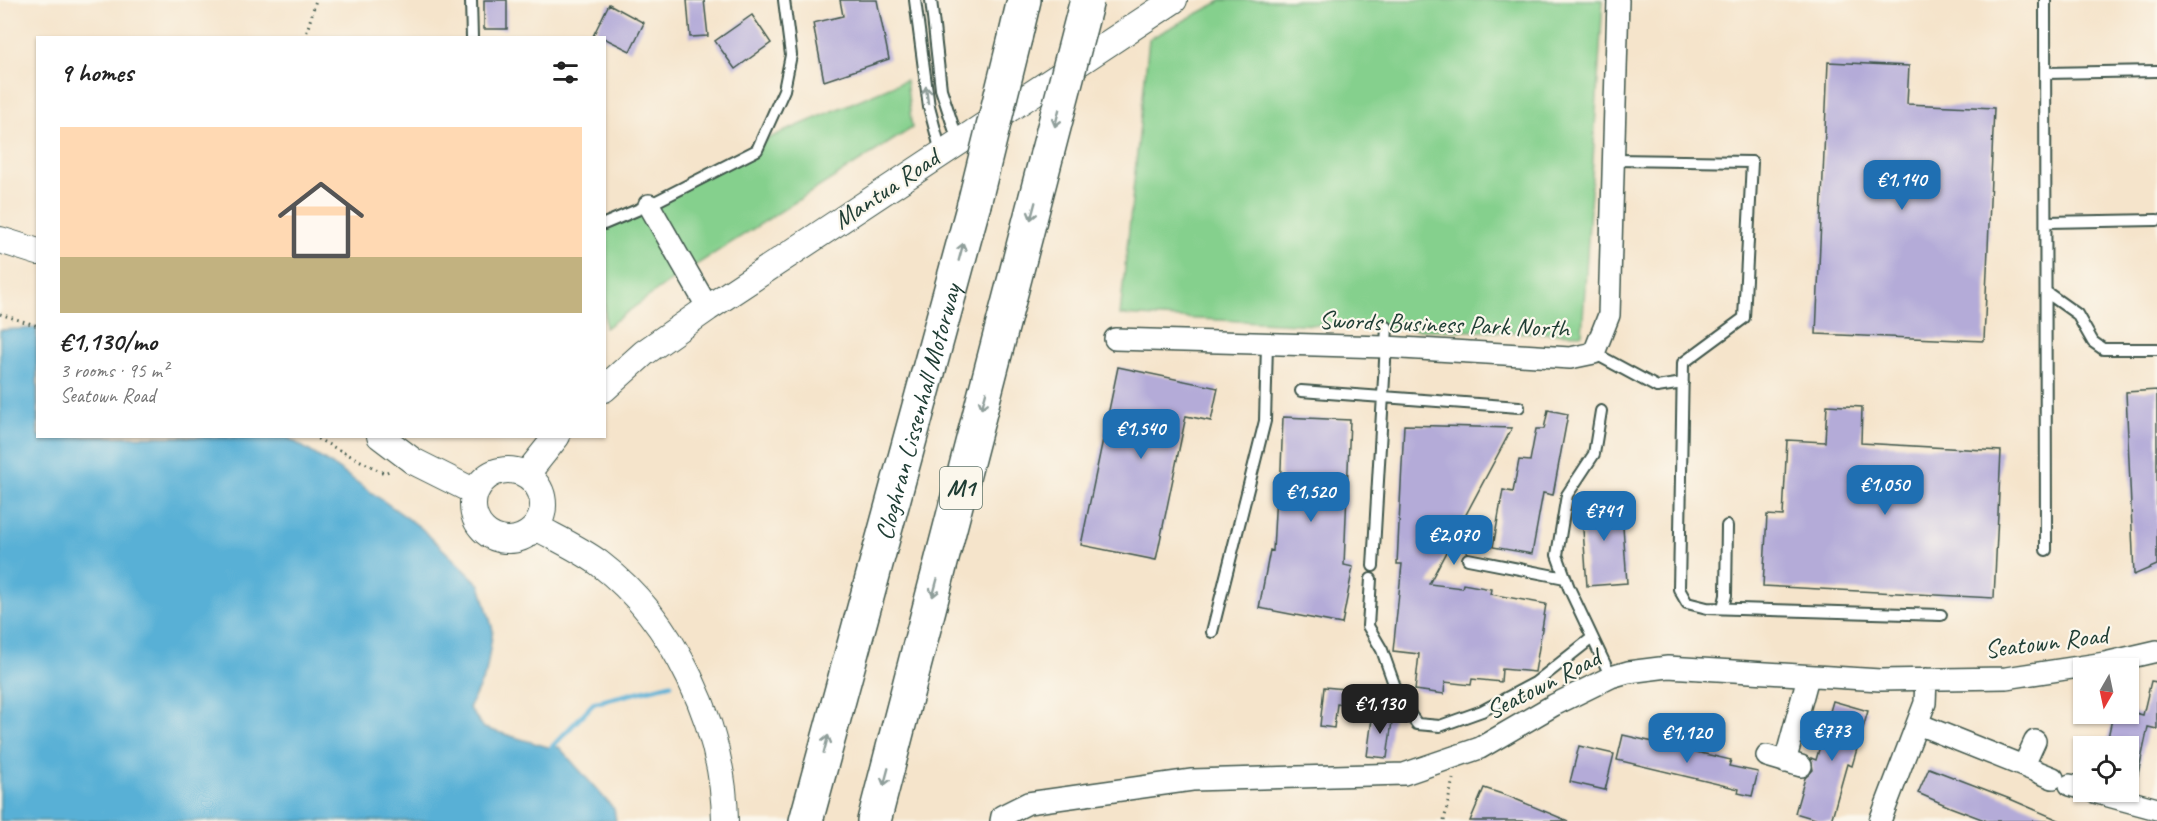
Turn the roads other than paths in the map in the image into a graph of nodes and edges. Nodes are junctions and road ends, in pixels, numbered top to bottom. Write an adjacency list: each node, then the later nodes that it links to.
1 (471, 0): 10 (lane)
2 (784, 0): 15 (lane)
3 (915, 0): 13 (lane, one-way to 3)
4 (931, 0): 13 (lane)
5 (1024, 0): 61 (highway, Cloghran Lissenhall Motorway / M1, one-way to 5, bridge)
6 (1087, 0): 62 (highway, M1, one-way to 62, bridge)
7 (1174, 0): 13 (street, Mantua Road)
8 (1618, 0): 14 (street, Swords Business Park North)
9 (2045, 0): 12 (lane)
10 (472, 36)
11 (2157, 71): 12 (lane)
12 (2046, 73): 17 (lane)
13 (950, 146): 22 (street, Mantua Road)
14 (1614, 160): 27 (street, Swords Business Park North); 28 (lane)
15 (650, 205): 18 (lane); 22 (street)
16 (2157, 220): 17 (lane)
17 (2046, 222): 21 (lane)
18 (606, 224)
19 (0, 240): 20 (street)
20 (36, 251)
21 (2046, 292): 26 (lane); 40 (lane)
22 (708, 308): 29 (street, Mantua Road)
23 (1386, 337): 25 (street, Swords Business Park North); 27 (street, Swords Business Park North); 31 (lane)
24 (1115, 339): 25 (street, Swords Business Park North)
25 (1267, 344): 47 (lane)
26 (2157, 348)
27 (1594, 353): 28 (lane)
28 (1683, 383): 45 (lane)
29 (606, 387)
30 (1301, 391): 31 (lane)
31 (1382, 397): 32 (lane); 42 (lane)
32 (1519, 407)
33 (1601, 411): 43 (lane)
34 (383, 438): 37 (street)
35 (555, 438): 36 (street)
36 (526, 475): 37 (street); 39 (street)
37 (475, 492): 39 (street)
38 (1727, 526): 45 (lane)
39 (536, 527): 60 (street)
40 (2046, 550)
41 (1468, 559): 43 (lane)
42 (1373, 566)
43 (1565, 578): 48 (lane)
44 (1371, 579): 48 (lane)
45 (1723, 608): 46 (lane)
46 (1941, 615)
47 (1212, 632)
48 (1592, 638): 50 (lane)
49 (2157, 651): 52 (street, Seatown Road)
50 (1611, 677): 51 (street, Seatown Road); 63 (street, Seatown Road)
51 (1808, 677): 52 (street, Seatown Road); 55 (street)
52 (1926, 679): 53 (street)
53 (1918, 724): 56 (street); 64 (street)
54 (2035, 741): 56 (street)
55 (1784, 761)
56 (2024, 765): 57 (street)
57 (2069, 784)
58 (2131, 802): 59 (street)
59 (2157, 809)
60 (725, 821)
61 (806, 821)
62 (874, 821)
63 (1001, 821)
64 (1880, 821)

